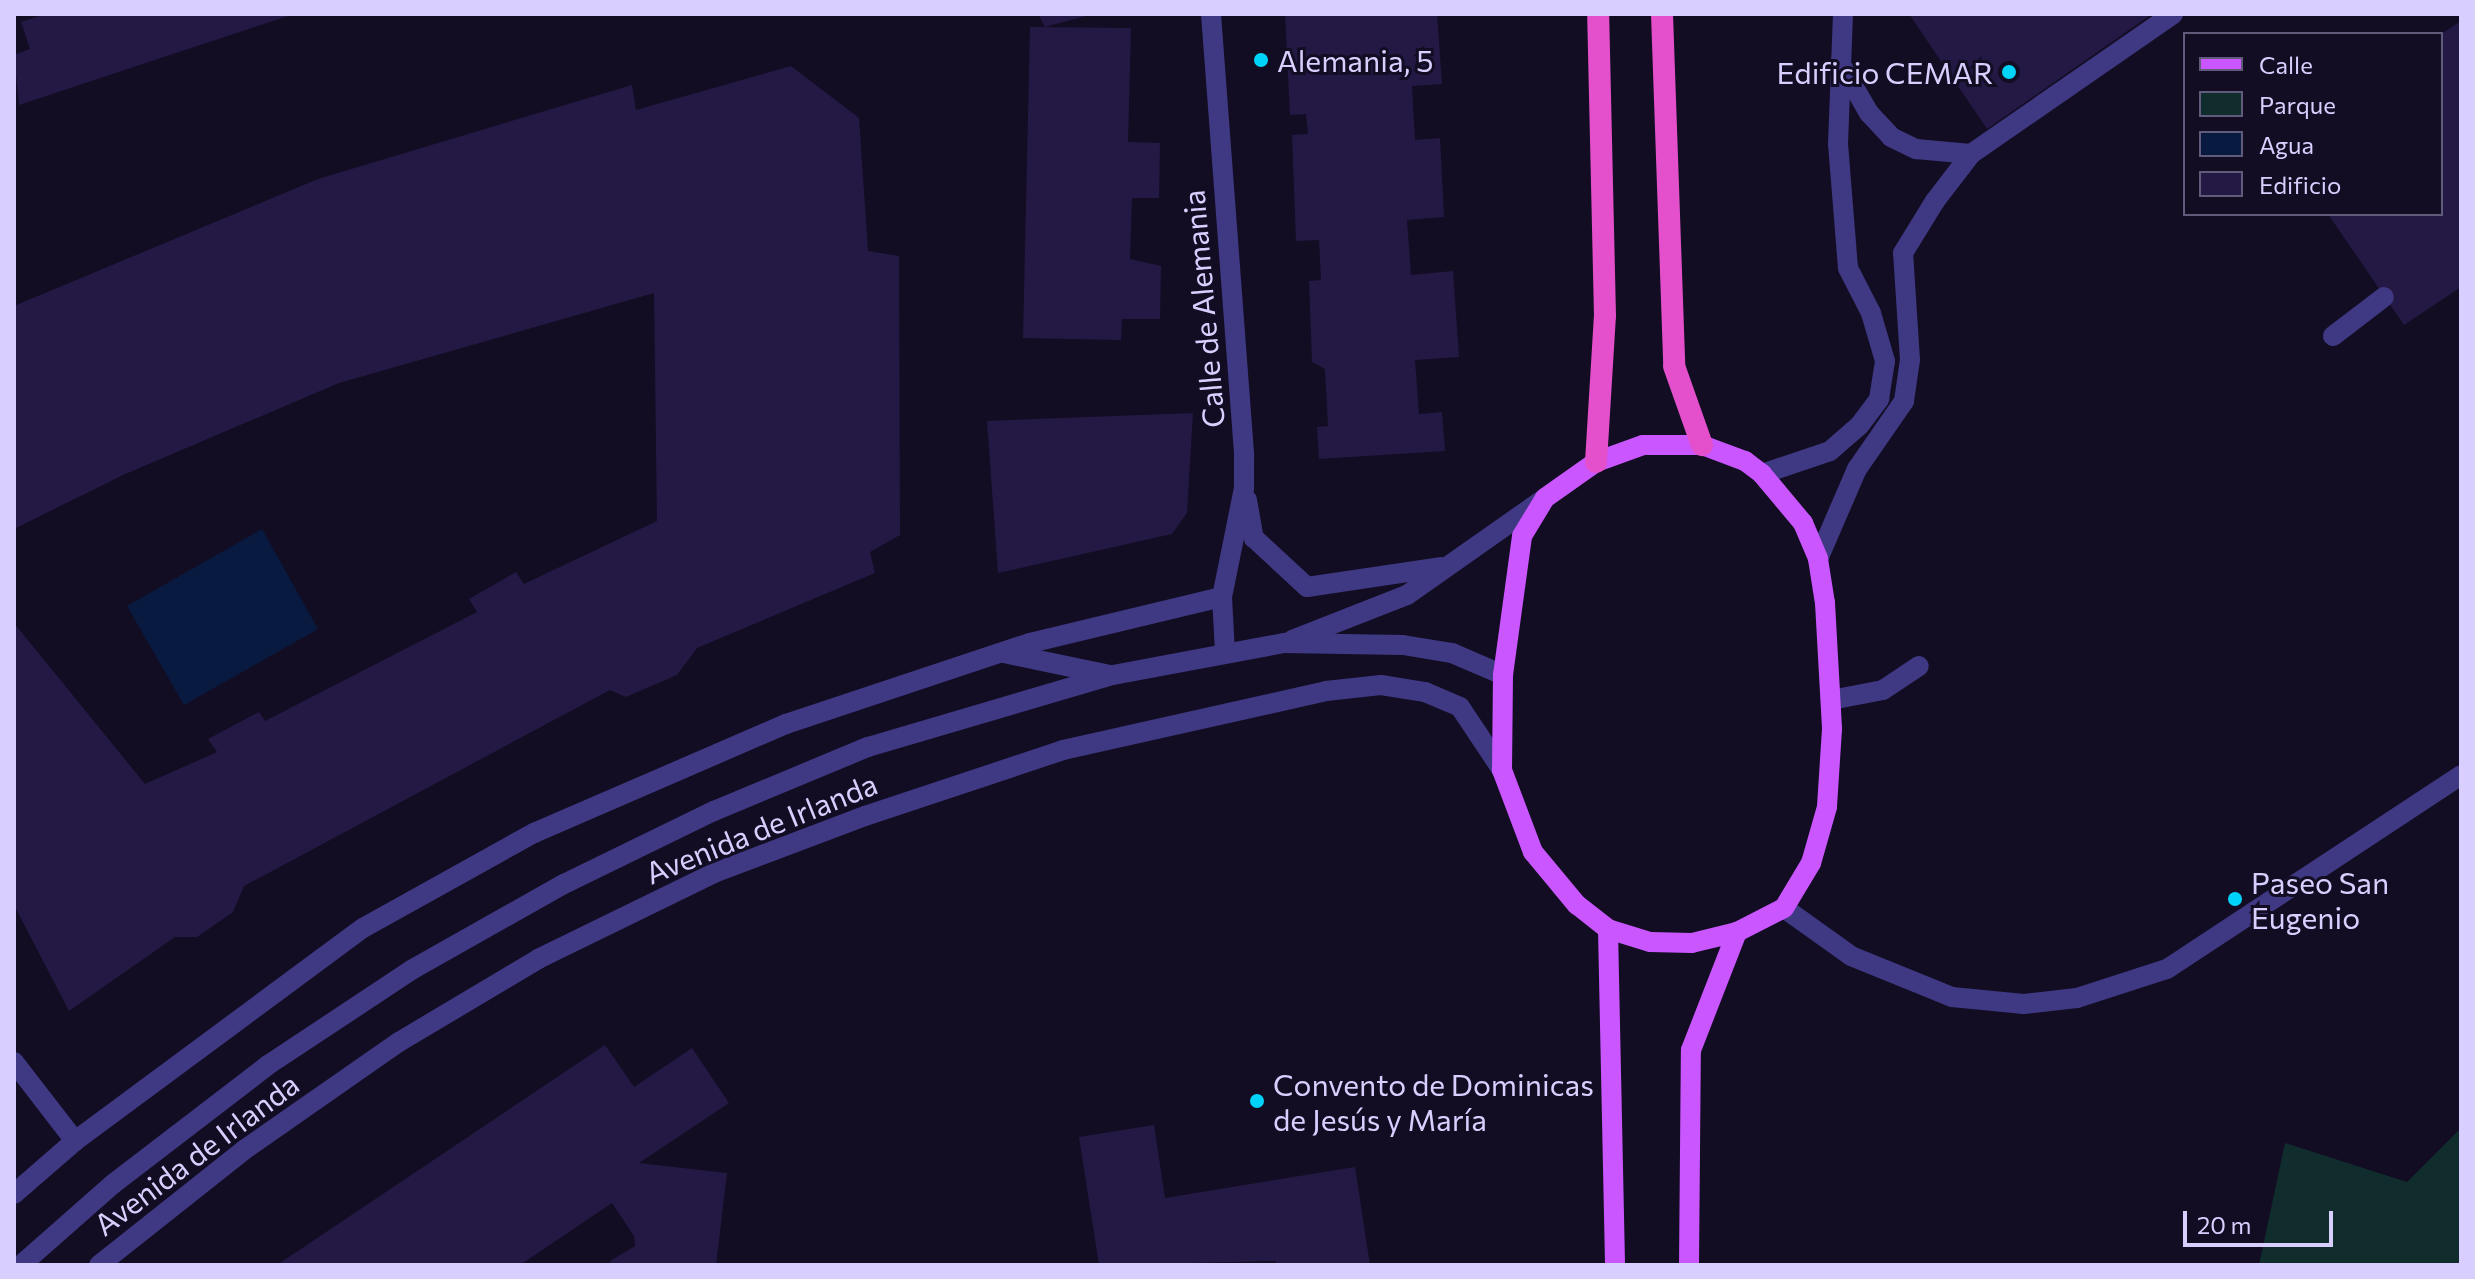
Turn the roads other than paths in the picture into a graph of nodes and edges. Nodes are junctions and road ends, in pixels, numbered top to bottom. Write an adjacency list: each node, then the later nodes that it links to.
1 (1211, 14): 13 (street, Calle de Alemania)
2 (1598, 14): 11 (highway)
3 (1662, 14): 10 (highway)
4 (1843, 14): 6 (street)
5 (2173, 14): 7 (street)
6 (1840, 63): 7 (street); 12 (street)
7 (1971, 154): 15 (street)
8 (2384, 297): 9 (street)
9 (2333, 336)
10 (1702, 445): 11 (main road); 12 (main road)
11 (1596, 462): 14 (main road)
12 (1762, 474): 15 (main road)
13 (1244, 488): 16 (street, Avenida de Irlanda); 17 (street, Calle de Alemania)
14 (1545, 498): 16 (street, Avenida de Irlanda); 23 (main road)
15 (1818, 559): 24 (main road)
16 (1456, 564): 18 (street, Avenida de Irlanda)
17 (1222, 597): 19 (street); 20 (street)
18 (1284, 643): 20 (street, Avenida de Irlanda); 23 (street, Avenida de Irlanda)
19 (1002, 652): 22 (street, Avenida de Irlanda); 31 (street)
20 (1225, 653): 22 (street, Avenida de Irlanda)
21 (1919, 666): 24 (street)
22 (1113, 675): 33 (street, Avenida de Irlanda)
23 (1503, 675): 25 (main road)
24 (1831, 700): 27 (main road)
25 (1502, 770): 28 (main road); 34 (street, Avenida de Irlanda)
26 (2461, 775): 27 (street)
27 (1784, 908): 29 (main road)
28 (1608, 929): 29 (main road); 35 (main road)
29 (1737, 932): 36 (main road)
30 (14, 1062): 31 (street)
31 (75, 1141): 32 (street)
32 (14, 1194)
33 (21, 1265)
34 (99, 1265)
35 (1615, 1265)
36 (1689, 1265)

